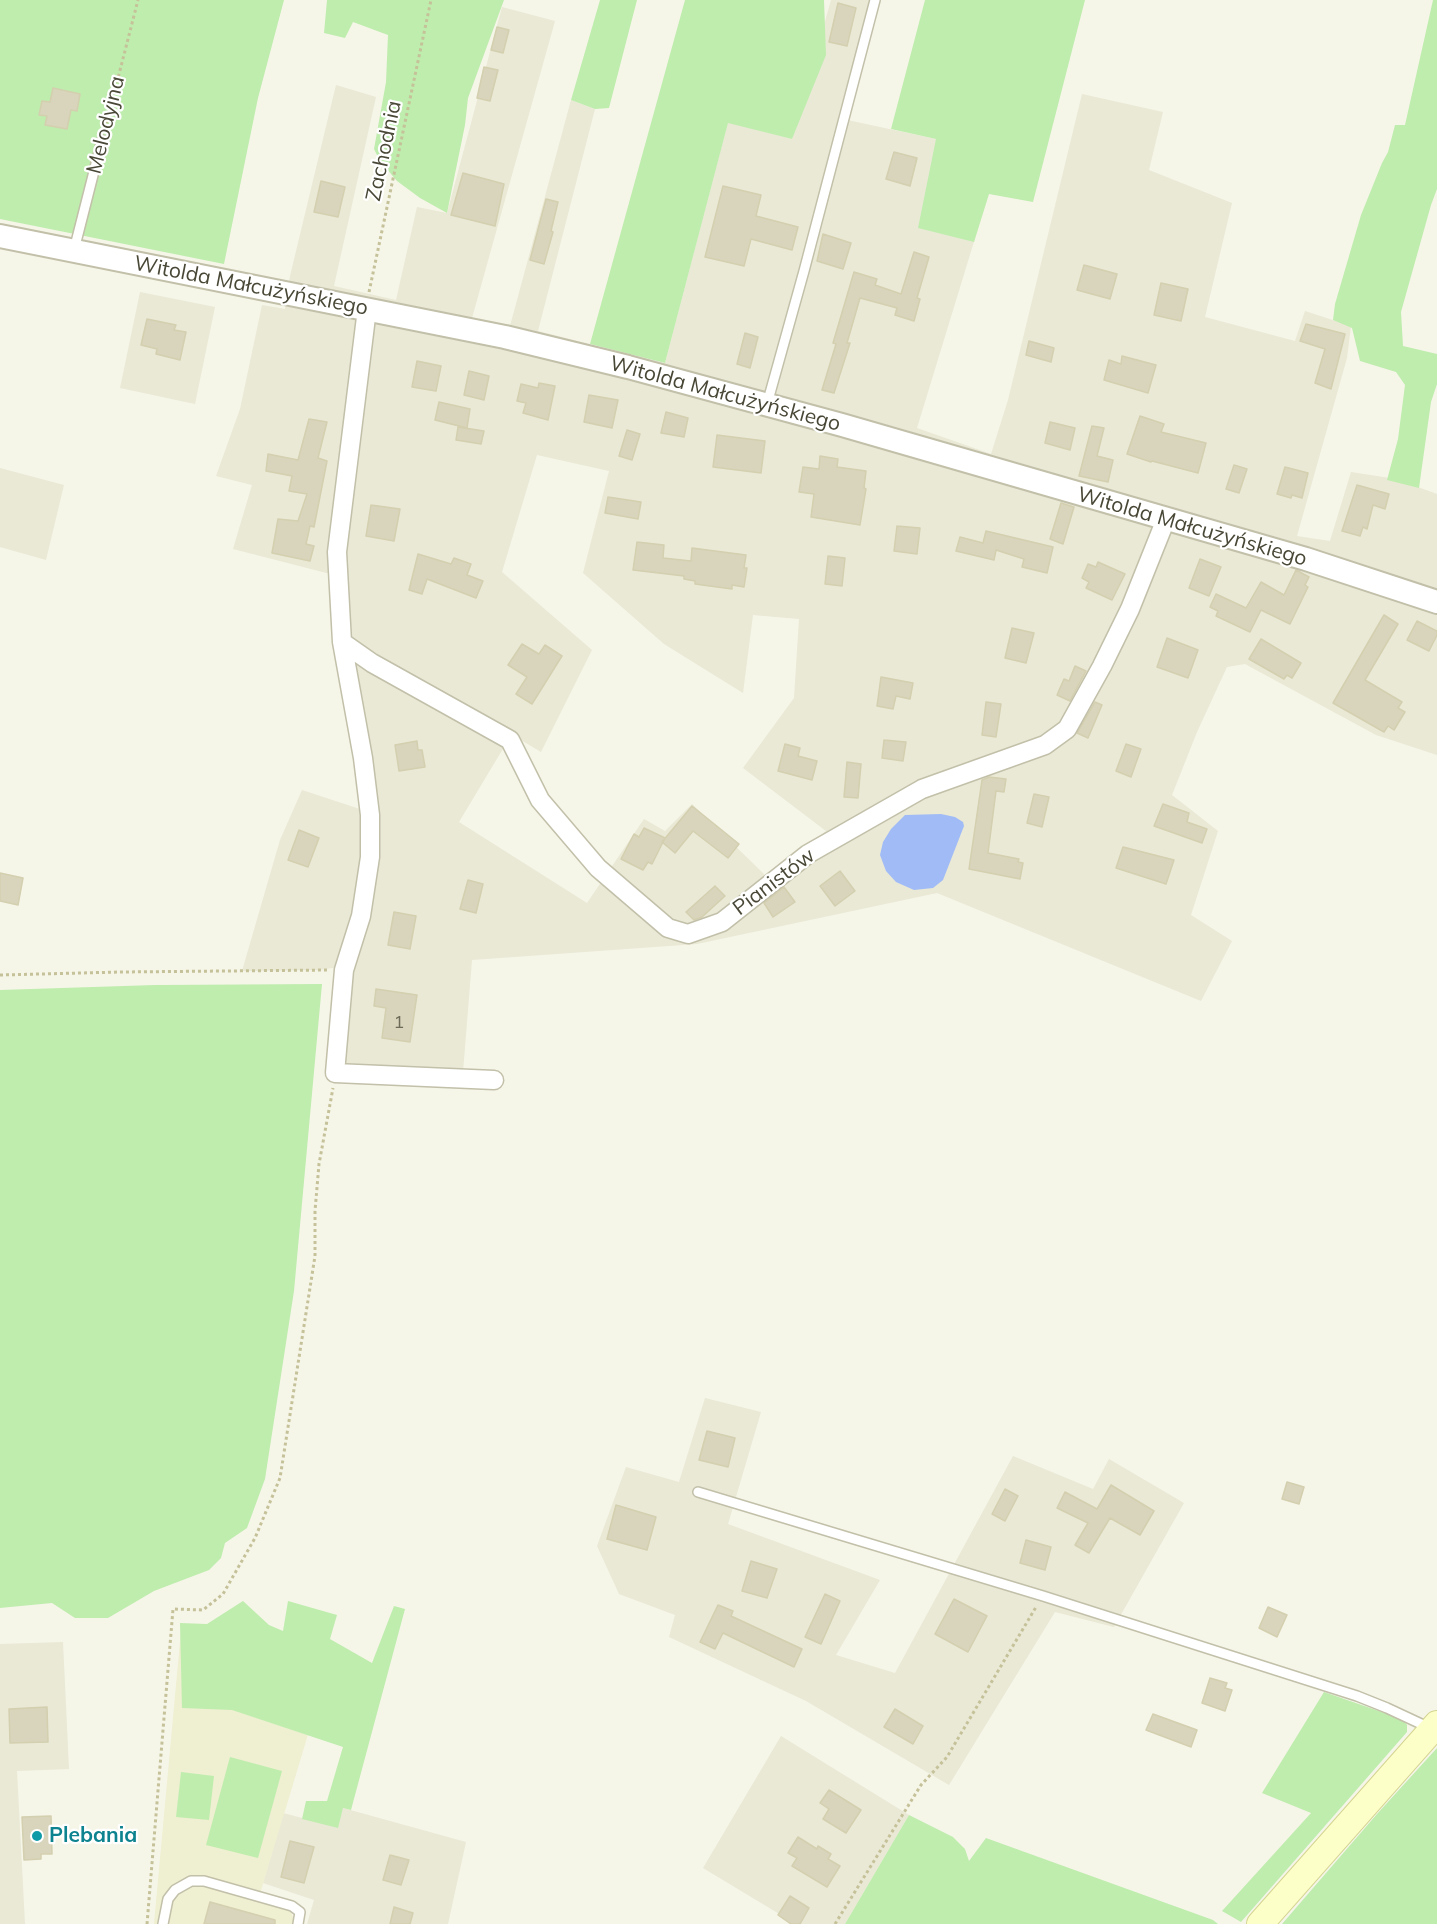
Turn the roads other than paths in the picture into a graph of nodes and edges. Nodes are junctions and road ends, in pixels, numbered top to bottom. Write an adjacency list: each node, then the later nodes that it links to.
1 (875, 0): 6 (lane)
2 (102, 140): 4 (lane, Melodyjna)
3 (0, 236): 4 (street, Witolda Małcużyńskiego)
4 (74, 250): 5 (street, Witolda Małcużyńskiego)
5 (366, 309): 6 (street, Witolda Małcużyńskiego); 9 (street)
6 (767, 404): 7 (street, Witolda Małcużyńskiego)
7 (1166, 519): 8 (street, Witolda Małcużyńskiego); 9 (street, Pianistów)
8 (1437, 602)
9 (342, 642): 10 (street)
10 (494, 1080)
11 (698, 1492): 12 (lane)
12 (1434, 1726): 15 (main road)
13 (163, 1924): 14 (lane)
14 (298, 1924)
15 (1260, 1924)

